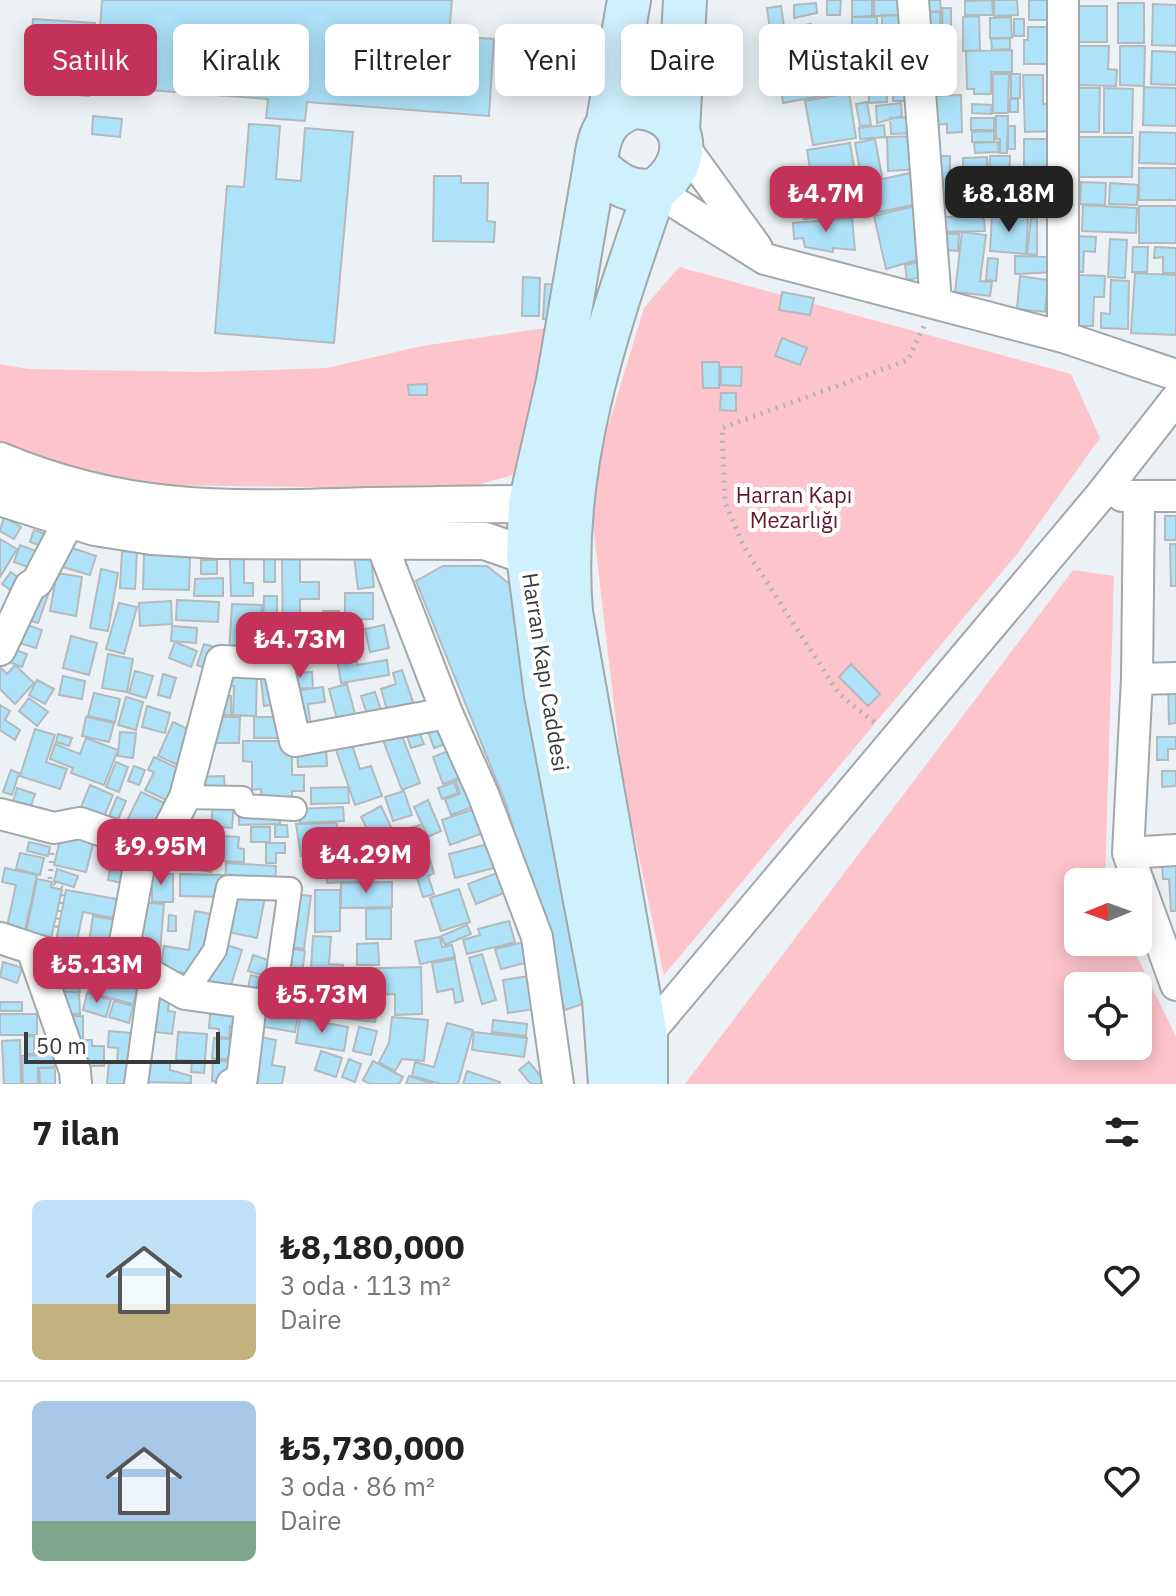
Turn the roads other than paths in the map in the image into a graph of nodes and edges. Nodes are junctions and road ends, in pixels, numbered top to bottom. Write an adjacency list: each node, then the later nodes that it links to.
1 (629, 0): 5 (main road)
2 (685, 0): 6 (main road)
3 (913, 0): 10 (street)
4 (1063, 0): 11 (street)
5 (608, 121): 6 (main road); 7 (main road)
6 (680, 138): 8 (main road); 9 (street)
7 (595, 165): 8 (main road); 19 (main road, Harran Kapı Caddesi)
8 (655, 190): 9 (street); 19 (main road, Harran Kapı Caddesi)
9 (765, 259): 10 (street)
10 (936, 303): 11 (street)
11 (1063, 337): 12 (street)
12 (1176, 375)
13 (1176, 399): 15 (street)
14 (0, 461): 19 (street)
15 (1100, 496): 16 (street); 40 (street)
16 (1139, 496): 17 (street); 25 (street)
17 (1176, 496)
18 (0, 497): 20 (street)
19 (550, 504): 22 (main road, Harran Kapı Caddesi)
20 (70, 519): 21 (street); 23 (street)
21 (380, 540): 22 (street); 26 (street)
22 (547, 555): 40 (main road, Harran Kapı Caddesi); 45 (main road, Harran Kapı Caddesi)
23 (0, 650)
24 (1176, 678): 25 (street)
25 (1137, 679): 32 (street)
26 (447, 713): 27 (street); 44 (street)
27 (185, 797): 28 (street); 30 (street)
28 (295, 809)
29 (0, 814): 30 (street)
30 (143, 845): 35 (street)
31 (1176, 850): 32 (street)
32 (1128, 853): 37 (street)
33 (0, 938): 34 (street)
34 (42, 952): 35 (street); 41 (street)
35 (120, 969): 36 (street)
36 (151, 975): 38 (street); 42 (street)
37 (1176, 985)
38 (185, 994): 39 (street); 39 (street)
39 (251, 1003): 43 (street)
40 (646, 1036): 46 (street); 47 (main road, Harran Kapı Caddesi)
41 (76, 1084)
42 (136, 1084)
43 (232, 1084)
44 (558, 1084)
45 (610, 1084)
46 (623, 1084)
47 (646, 1084)

